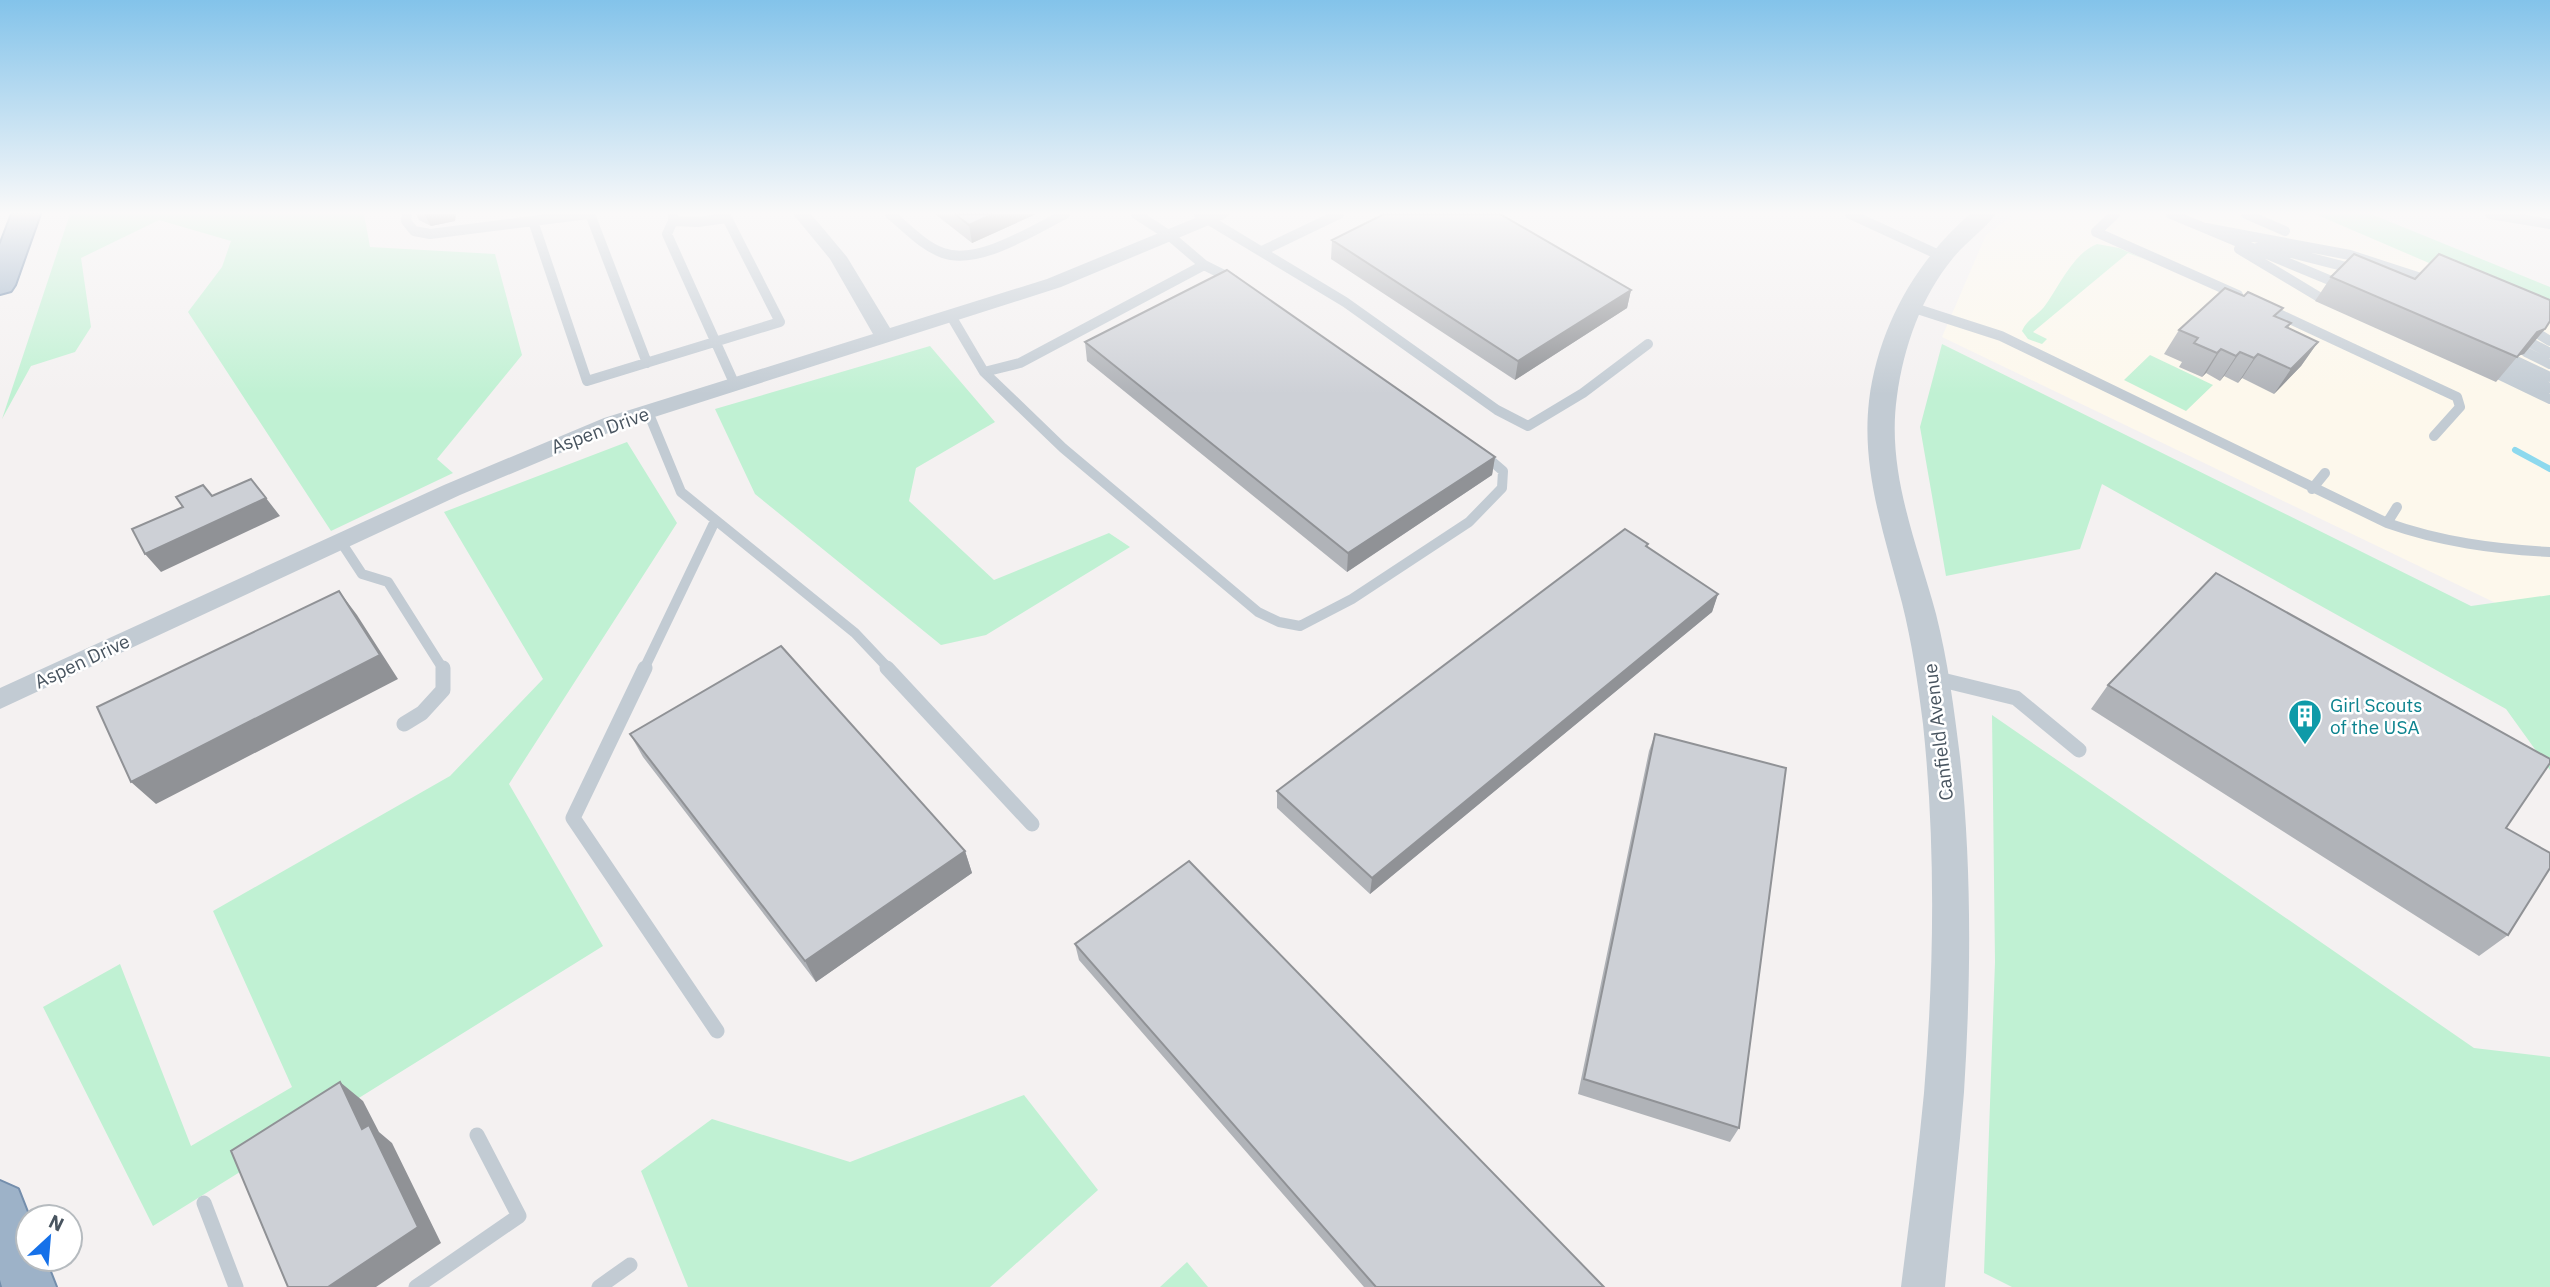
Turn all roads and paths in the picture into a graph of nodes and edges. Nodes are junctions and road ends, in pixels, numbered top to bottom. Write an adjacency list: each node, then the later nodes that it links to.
1 (551, 274): 30 (lane)
2 (612, 274): 30 (lane)
3 (685, 274): 27 (lane)
4 (756, 274): 27 (lane)
5 (848, 274): 24 (street)
6 (1076, 274): 22 (street, Aspen Drive)
7 (1185, 274): 33 (lane)
8 (1223, 274): 19 (lane)
9 (1300, 274): 28 (lane)
10 (1928, 274): 21 (street, Canfield Avenue)
11 (2188, 274): 39 (lane)
12 (2278, 274): 13 (lane)
13 (2295, 274)
14 (2359, 274): 17 (lane)
15 (2393, 274): 18 (lane)
16 (2415, 274): 20 (lane)
17 (2365, 276)
18 (2417, 283)
19 (1245, 286)
20 (2448, 288)
21 (1909, 306): 42 (lane); 48 (street, Canfield Avenue)
22 (951, 316): 24 (street, Aspen Drive); 33 (lane)
23 (2550, 330): 25 (lane)
24 (884, 337): 35 (street, Aspen Drive)
25 (2532, 338): 26 (lane); 29 (lane); 31 (lane)
26 (2550, 341)
27 (716, 343): 30 (lane); 35 (lane)
28 (1648, 344)
29 (2550, 353)
30 (647, 363)
31 (2550, 364)
32 (2507, 368): 34 (lane); 36 (lane); 37 (lane)
33 (984, 372): 40 (lane)
34 (2550, 377)
35 (735, 385): 38 (street, Aspen Drive)
36 (2550, 388)
37 (2550, 399)
38 (648, 412): 44 (lane); 46 (street, Aspen Drive)
39 (2434, 436)
40 (1474, 446)
41 (2325, 473): 42 (lane)
42 (2312, 489): 45 (lane)
43 (2397, 506): 45 (lane)
44 (715, 521): 52 (lane); 53 (lane)
45 (2387, 523): 47 (lane)
46 (341, 542): 49 (street, Aspen Drive); 50 (lane)
47 (2550, 552)
48 (1934, 678): 51 (lane); 62 (street, Canfield Avenue)
49 (0, 699)
50 (404, 723)
51 (2079, 750)
52 (1032, 824)
53 (717, 1031)
54 (477, 1135): 60 (lane)
55 (204, 1203): 59 (lane)
56 (0, 1207): 58 (highway)
57 (630, 1265): 61 (lane)
58 (29, 1287)
59 (236, 1287)
60 (416, 1287)
61 (599, 1287)
62 (1923, 1287)

